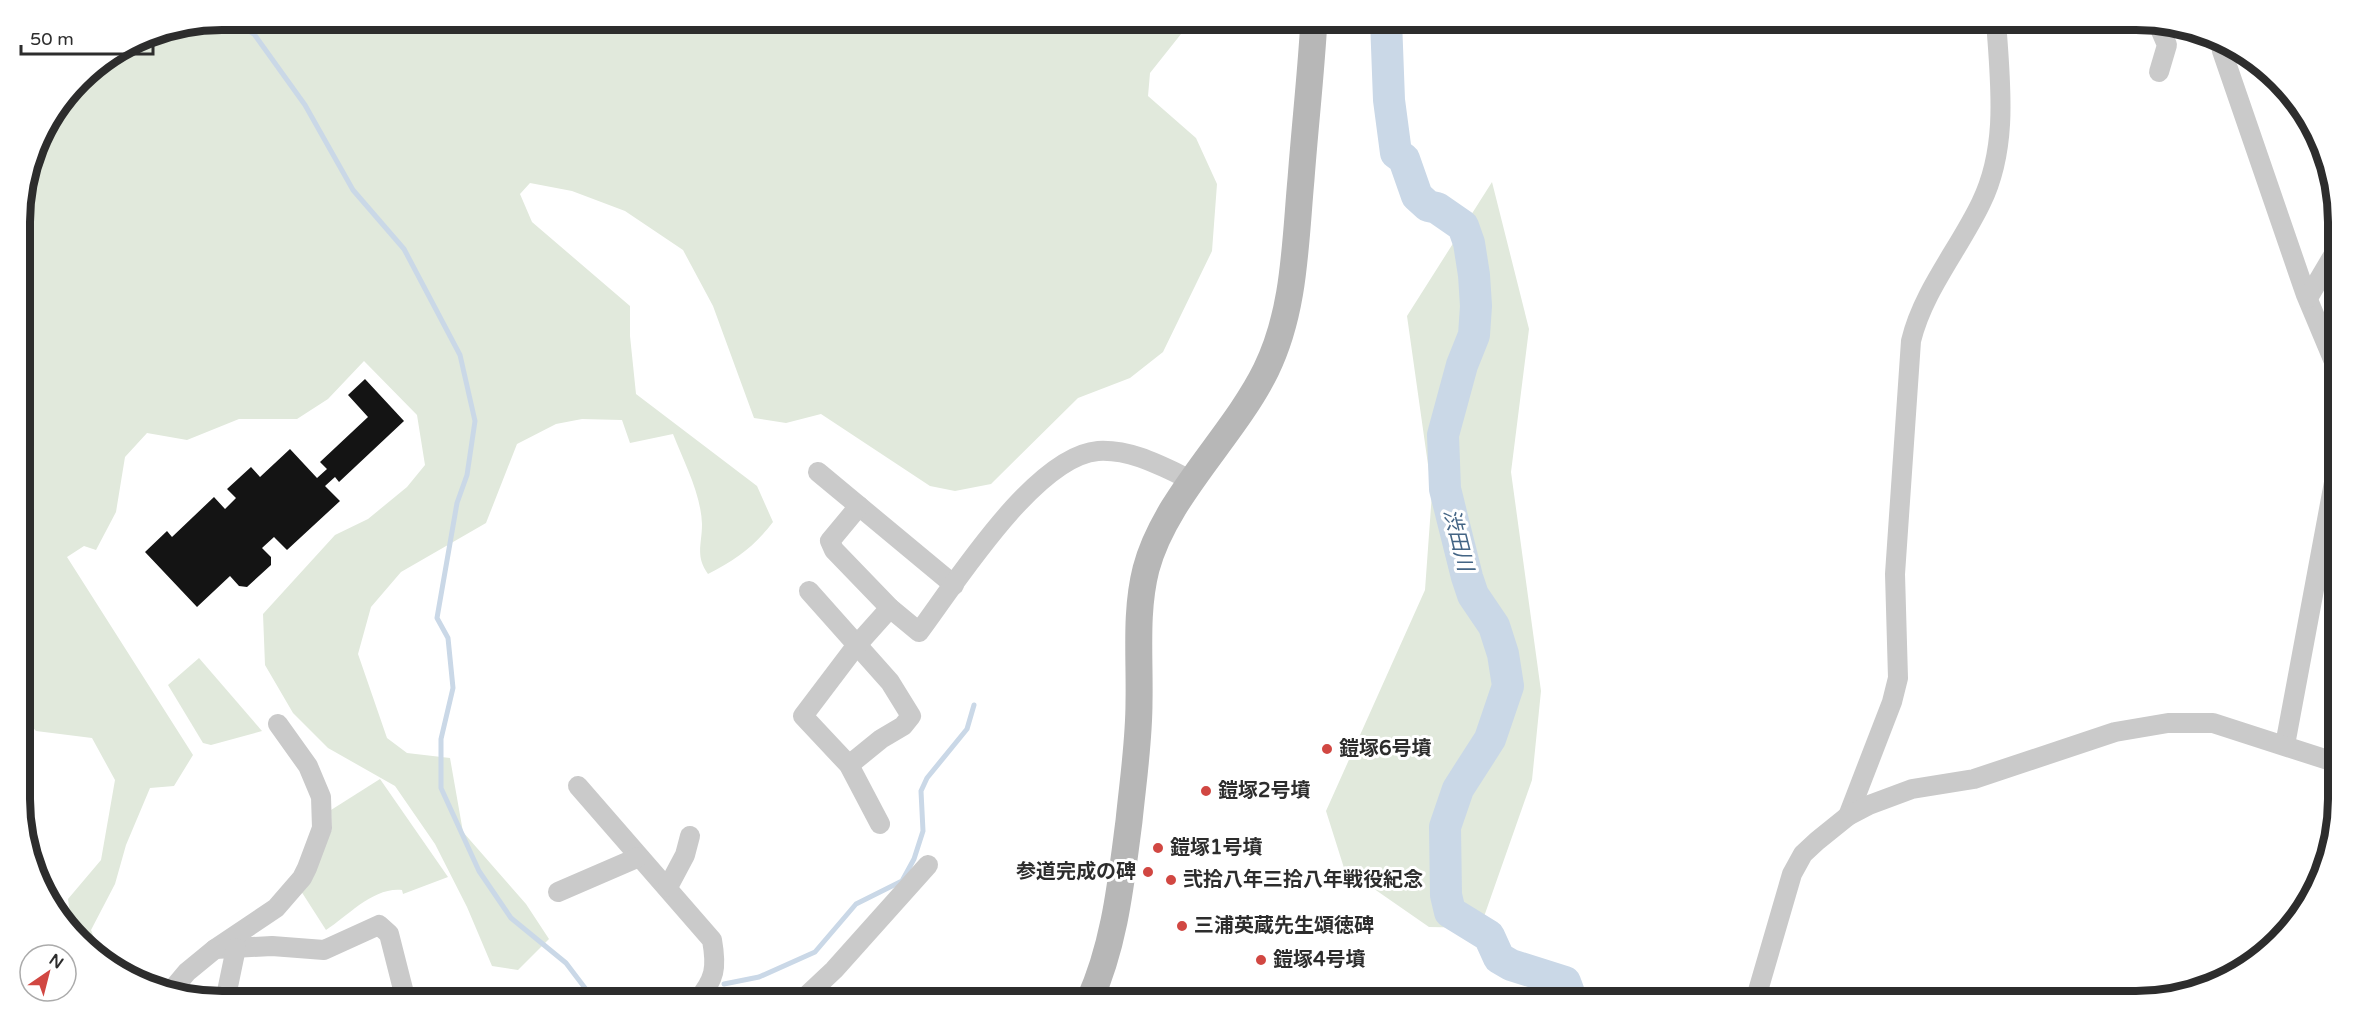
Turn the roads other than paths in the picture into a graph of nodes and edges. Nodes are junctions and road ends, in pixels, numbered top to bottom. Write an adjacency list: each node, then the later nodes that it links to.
1 (1313, 30): 10 (street)
2 (1997, 30): 22 (street)
3 (2161, 32): 5 (street)
4 (2222, 51): 7 (street)
5 (2159, 72)
6 (2328, 264): 7 (street)
7 (2307, 298): 8 (street)
8 (2328, 348)
9 (818, 472): 11 (street)
10 (1193, 481): 13 (street); 36 (street)
11 (859, 506): 13 (street); 15 (street)
12 (2328, 515): 18 (street)
13 (954, 585): 15 (street)
14 (809, 591): 16 (street)
15 (890, 608): 16 (street)
16 (856, 646): 20 (street); 20 (street)
17 (278, 724): 30 (street)
18 (2285, 745): 19 (street); 22 (street)
19 (2328, 760)
20 (849, 765): 23 (street)
21 (578, 786): 25 (street)
22 (1848, 816): 37 (street)
23 (880, 824)
24 (690, 836): 27 (street)
25 (639, 857): 27 (street); 28 (street)
26 (928, 865): 35 (street)
27 (668, 887): 34 (street)
28 (558, 892)
29 (236, 948): 30 (street); 32 (street); 33 (street)
30 (215, 949): 31 (street)
31 (176, 985)
32 (227, 991)
33 (403, 991)
34 (706, 991)
35 (812, 991)
36 (1092, 991)
37 (1758, 991)

